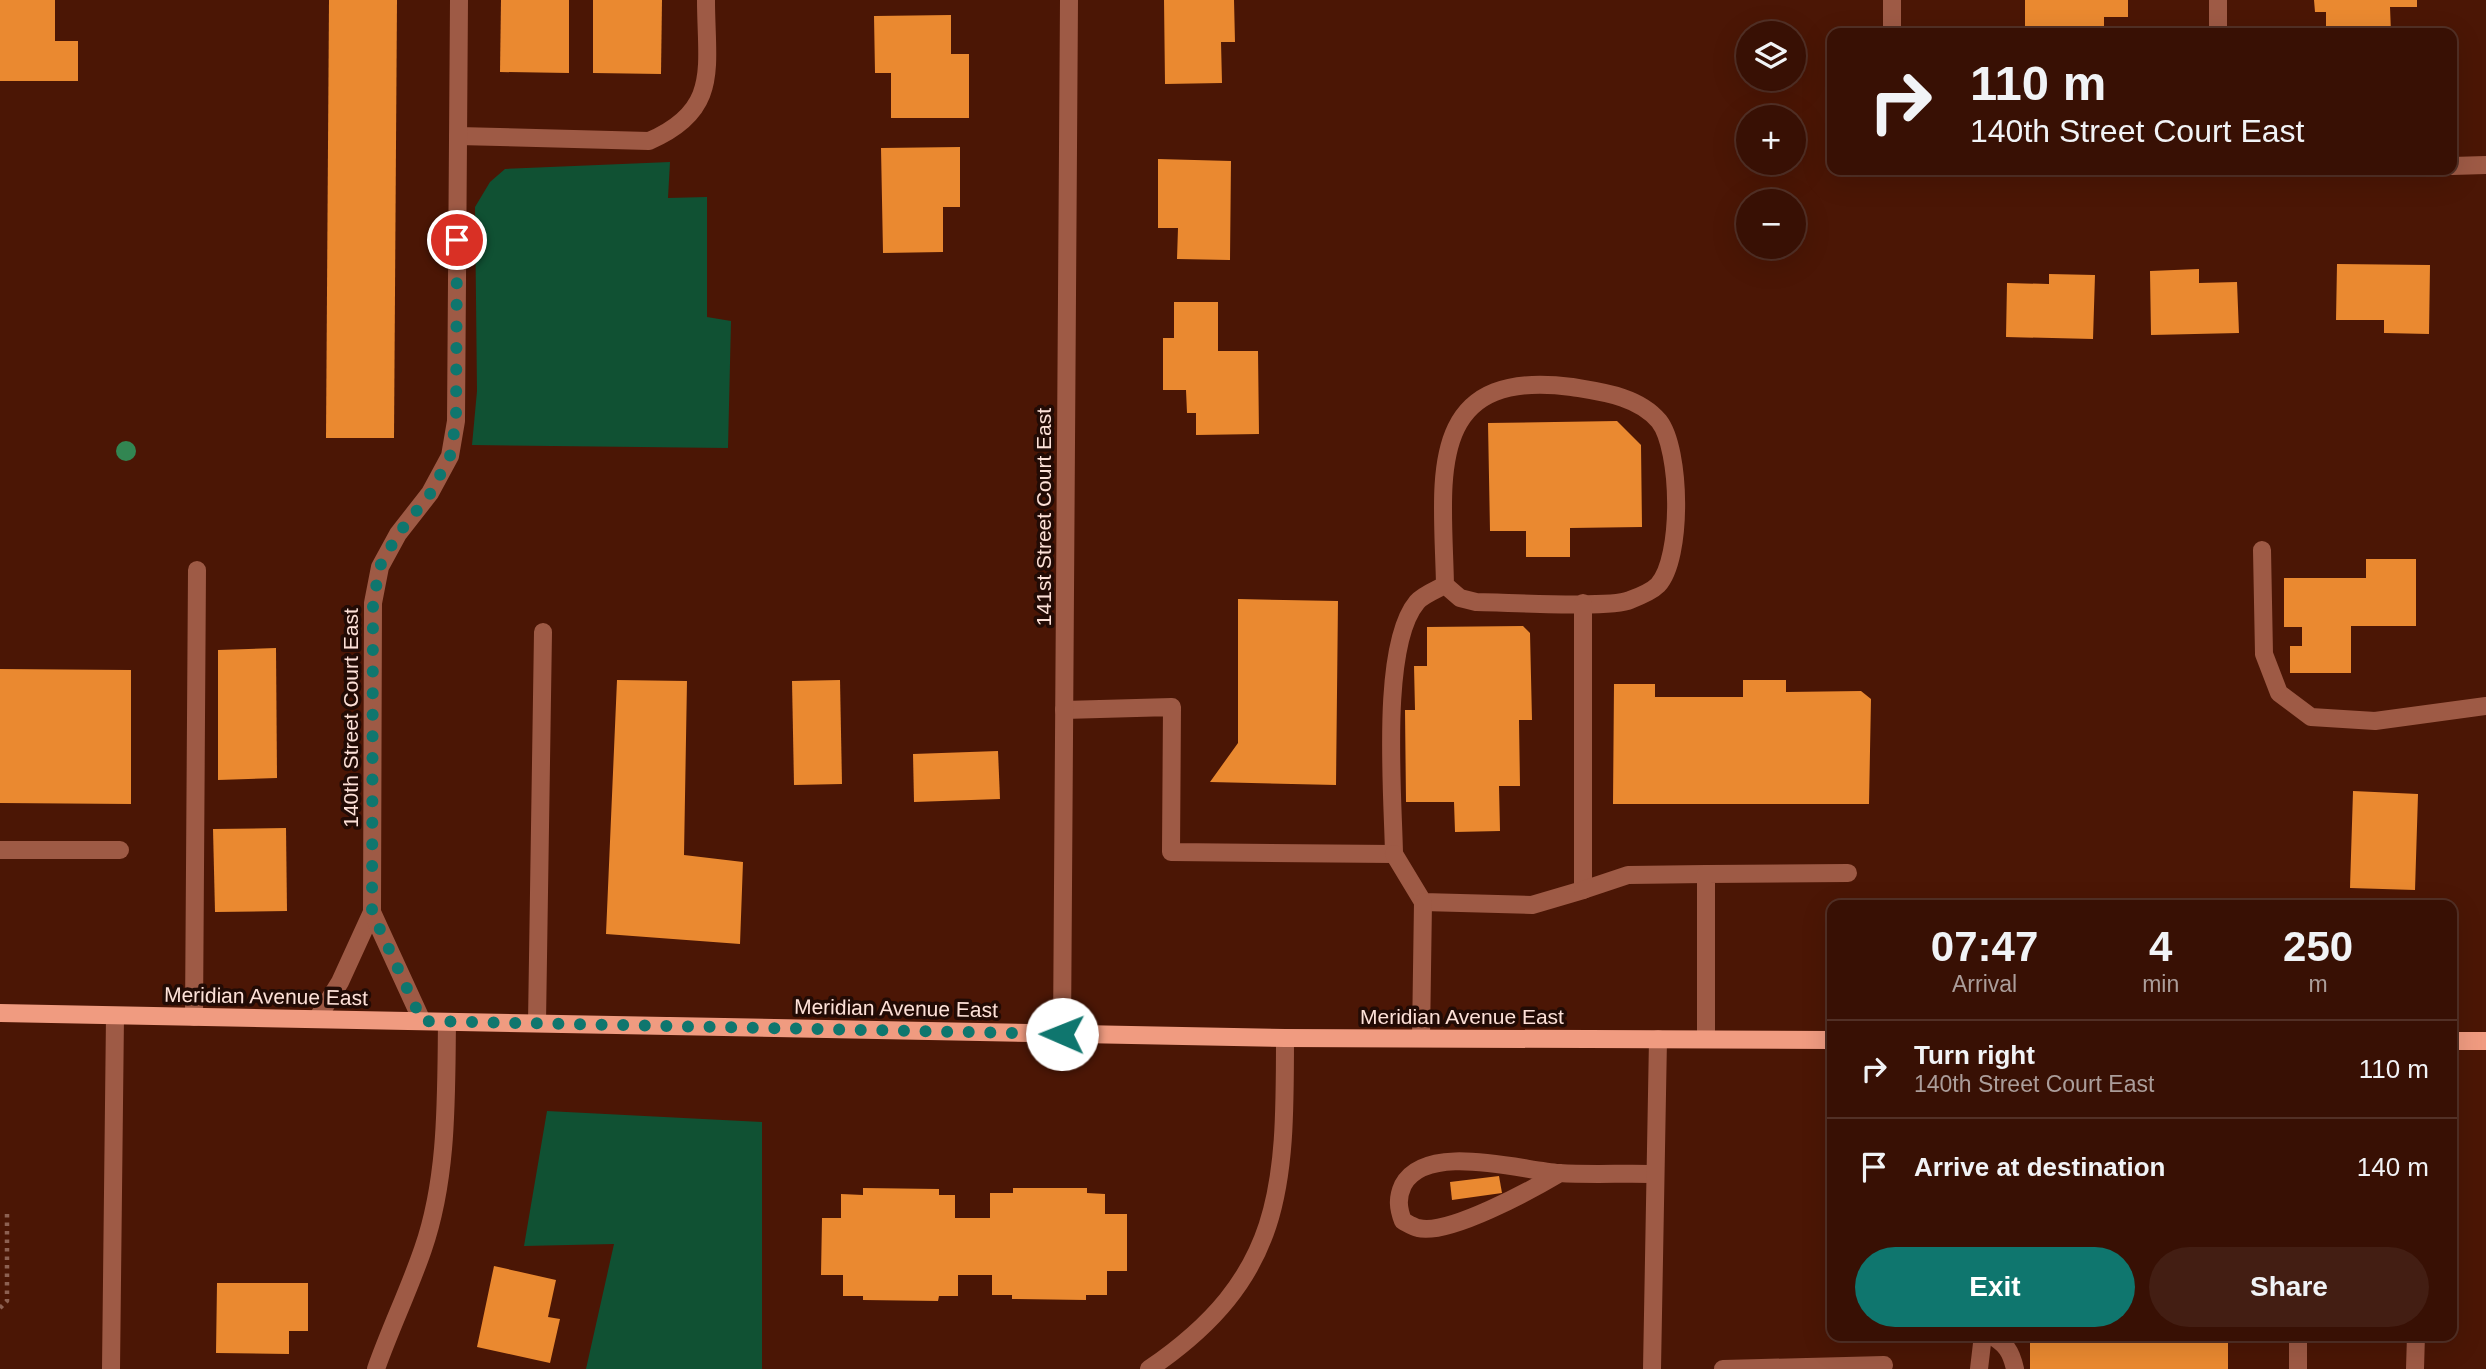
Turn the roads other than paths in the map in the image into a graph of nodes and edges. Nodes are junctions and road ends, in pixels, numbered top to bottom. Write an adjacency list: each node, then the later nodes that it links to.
1 (459, 0): 8 (street, 140th Street Court East)
2 (706, 0): 8 (street)
3 (1069, 0): 17 (street, 141st Street Court East)
4 (1892, 0): 6 (street)
5 (2218, 0): 7 (street)
6 (1892, 28)
7 (2218, 28)
8 (458, 136): 25 (street, 140th Street Court East)
9 (2486, 165): 10 (street)
10 (2457, 166)
11 (2262, 550): 16 (street)
12 (197, 570): 28 (street)
13 (1445, 585): 14 (street); 14 (street); 20 (street)
14 (1583, 603): 23 (street)
15 (543, 632): 32 (street)
16 (2486, 706)
17 (1064, 710): 20 (street); 33 (street, 141st Street Court East)
18 (0, 850): 19 (street)
19 (120, 850)
20 (1394, 853): 24 (street)
21 (1848, 873): 22 (street)
22 (1706, 874): 23 (street); 37 (street)
23 (1583, 890): 24 (street)
24 (1423, 902): 35 (street)
25 (372, 912): 29 (street, 140th Street Court East); 30 (street, 140th Street Court East)
26 (0, 1013): 27 (main road, Meridian Avenue East)
27 (115, 1016): 28 (main road, Meridian Avenue East); 48 (street)
28 (194, 1017): 29 (main road, Meridian Avenue East)
29 (317, 1020): 30 (main road, Meridian Avenue East)
30 (422, 1021): 31 (main road, Meridian Avenue East)
31 (447, 1022): 32 (main road, Meridian Avenue East); 49 (street)
32 (537, 1023): 33 (main road, Meridian Avenue East)
33 (1062, 1034): 34 (main road, Meridian Avenue East)
34 (1285, 1038): 35 (main road, Meridian Avenue East); 50 (street)
35 (1421, 1038): 36 (main road, Meridian Avenue East)
36 (1658, 1039): 37 (main road, Meridian Avenue East); 42 (street)
37 (1706, 1039): 38 (main road, Meridian Avenue East)
38 (1827, 1040)
39 (2457, 1041): 40 (main road)
40 (2486, 1041)
41 (1560, 1173): 41 (street); 42 (street)
42 (1656, 1174): 51 (street)
43 (1982, 1341): 53 (street)
44 (2000, 1341): 54 (street)
45 (2298, 1341): 55 (street)
46 (2416, 1341): 56 (street)
47 (1884, 1365): 52 (street)
48 (111, 1369)
49 (376, 1369)
50 (1149, 1369)
51 (1652, 1369)
52 (1723, 1369)
53 (1979, 1369)
54 (2015, 1369)
55 (2298, 1369)
56 (2415, 1369)

